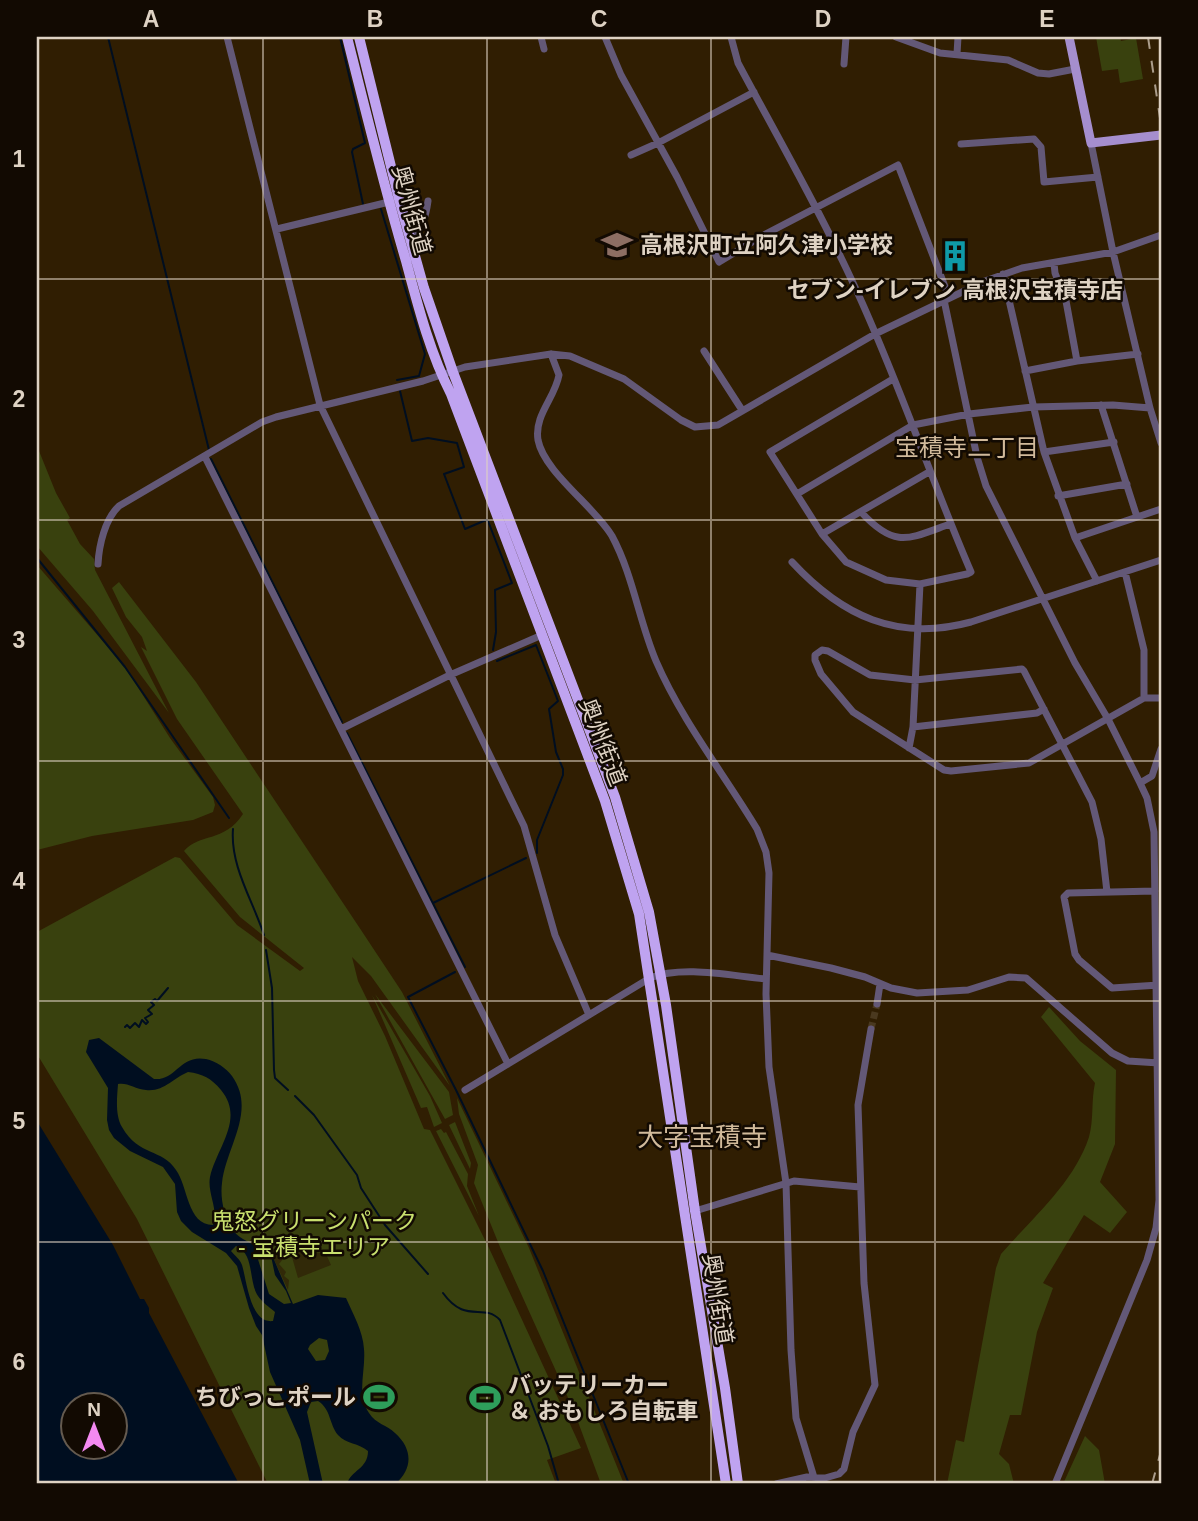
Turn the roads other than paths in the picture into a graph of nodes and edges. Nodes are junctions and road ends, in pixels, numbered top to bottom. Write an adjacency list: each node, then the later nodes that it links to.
1 (227, 37): 25 (street)
2 (347, 37): 23 (highway, 奥州街道)
3 (359, 37): 27 (highway, 奥州街道)
4 (541, 37): 11 (street)
5 (606, 37): 17 (street)
6 (731, 37): 15 (street)
7 (846, 37): 13 (street)
8 (897, 37): 12 (street)
9 (958, 37): 12 (street)
10 (1069, 37): 14 (main road)
11 (544, 49)
12 (957, 54): 14 (street)
13 (844, 64)
14 (1075, 69): 18 (main road)
15 (754, 92): 17 (street); 24 (street)
16 (1161, 135): 18 (main road)
17 (658, 143): 20 (street); 24 (street)
18 (1091, 143): 21 (street)
19 (961, 144): 21 (street)
20 (631, 155)
21 (1098, 177): 28 (street)
22 (428, 201): 27 (street)
23 (389, 202): 25 (street); 39 (highway, 奥州街道)
24 (815, 209): 31 (street); 32 (street)
25 (277, 229): 41 (street)
26 (1161, 235): 28 (street)
27 (409, 236): 38 (highway, 奥州街道)
28 (1113, 252): 29 (street); 35 (street)
29 (1054, 263): 30 (street); 36 (street)
30 (1003, 274): 31 (street); 37 (street)
31 (947, 298): 32 (street); 46 (street)
32 (875, 334): 40 (street); 45 (street)
33 (704, 351): 45 (street)
34 (551, 354): 38 (street); 45 (street); 86 (street)
35 (1138, 354): 36 (street); 44 (street)
36 (1077, 361): 37 (street)
37 (1025, 371): 43 (street)
38 (453, 372): 39 (street); 87 (highway, 奥州街道)
39 (442, 375): 41 (street); 70 (highway, 奥州街道)
40 (893, 379): 47 (street); 54 (street)
41 (320, 405): 51 (street); 71 (street)
42 (1101, 405): 43 (street); 44 (street); 48 (street)
43 (1033, 407): 46 (street); 50 (street)
44 (1150, 408): 49 (street)
45 (741, 410)
46 (969, 414): 47 (street); 68 (street)
47 (913, 425): 52 (street); 54 (street)
48 (1114, 442): 50 (street); 53 (street)
49 (1161, 443)
50 (1044, 452): 55 (street)
51 (205, 457): 64 (street); 78 (street)
52 (929, 471): 57 (street); 59 (street)
53 (1127, 484): 55 (street); 58 (street)
54 (797, 494): 60 (street)
55 (1058, 496): 61 (street)
56 (1161, 509): 58 (street)
57 (861, 512): 59 (street); 60 (street)
58 (1137, 517): 61 (street)
59 (950, 524): 67 (street)
60 (822, 534): 67 (street)
61 (1075, 538): 66 (street)
62 (1161, 560): 65 (street)
63 (792, 562): 69 (street)
64 (98, 564)
65 (1125, 572): 66 (street); 73 (street)
66 (1097, 581): 68 (street)
67 (920, 584): 69 (street)
68 (1044, 599): 69 (street); 76 (street)
69 (918, 628): 72 (street)
70 (542, 635): 71 (street); 88 (highway, 奥州街道)
71 (450, 675): 78 (street); 93 (street)
72 (915, 680): 75 (street); 77 (street); 80 (street)
73 (1144, 698): 74 (street); 76 (street)
74 (1161, 698)
75 (1044, 709): 77 (street); 79 (street)
76 (1108, 719): 79 (street); 82 (street)
77 (913, 727): 80 (street)
78 (341, 729): 96 (street)
79 (1063, 744): 80 (street); 85 (street)
80 (909, 748)
81 (1161, 749): 82 (street)
82 (1140, 783): 83 (street)
83 (1158, 879): 84 (street)
84 (1155, 891): 85 (street); 91 (street)
85 (1107, 892): 91 (street)
86 (767, 955): 89 (street); 90 (street)
87 (662, 974): 88 (street); 89 (street); 100 (highway, 奥州街道)
88 (650, 978): 93 (street); 102 (highway, 奥州街道)
89 (766, 979): 98 (street)
90 (880, 984): 92 (street); 95 (street)
91 (1159, 985): 95 (street)
92 (877, 1004)
93 (589, 1014): 96 (street)
94 (871, 1029): 99 (street)
95 (1159, 1063): 105 (street)
96 (508, 1064): 97 (street)
97 (466, 1090)
98 (786, 1183): 99 (street); 100 (street); 101 (street)
99 (860, 1187): 101 (street)
100 (695, 1211): 103 (highway, 奥州街道)
101 (815, 1481): 104 (street)
102 (726, 1484)
103 (738, 1484)
104 (776, 1484)
105 (1055, 1484)

